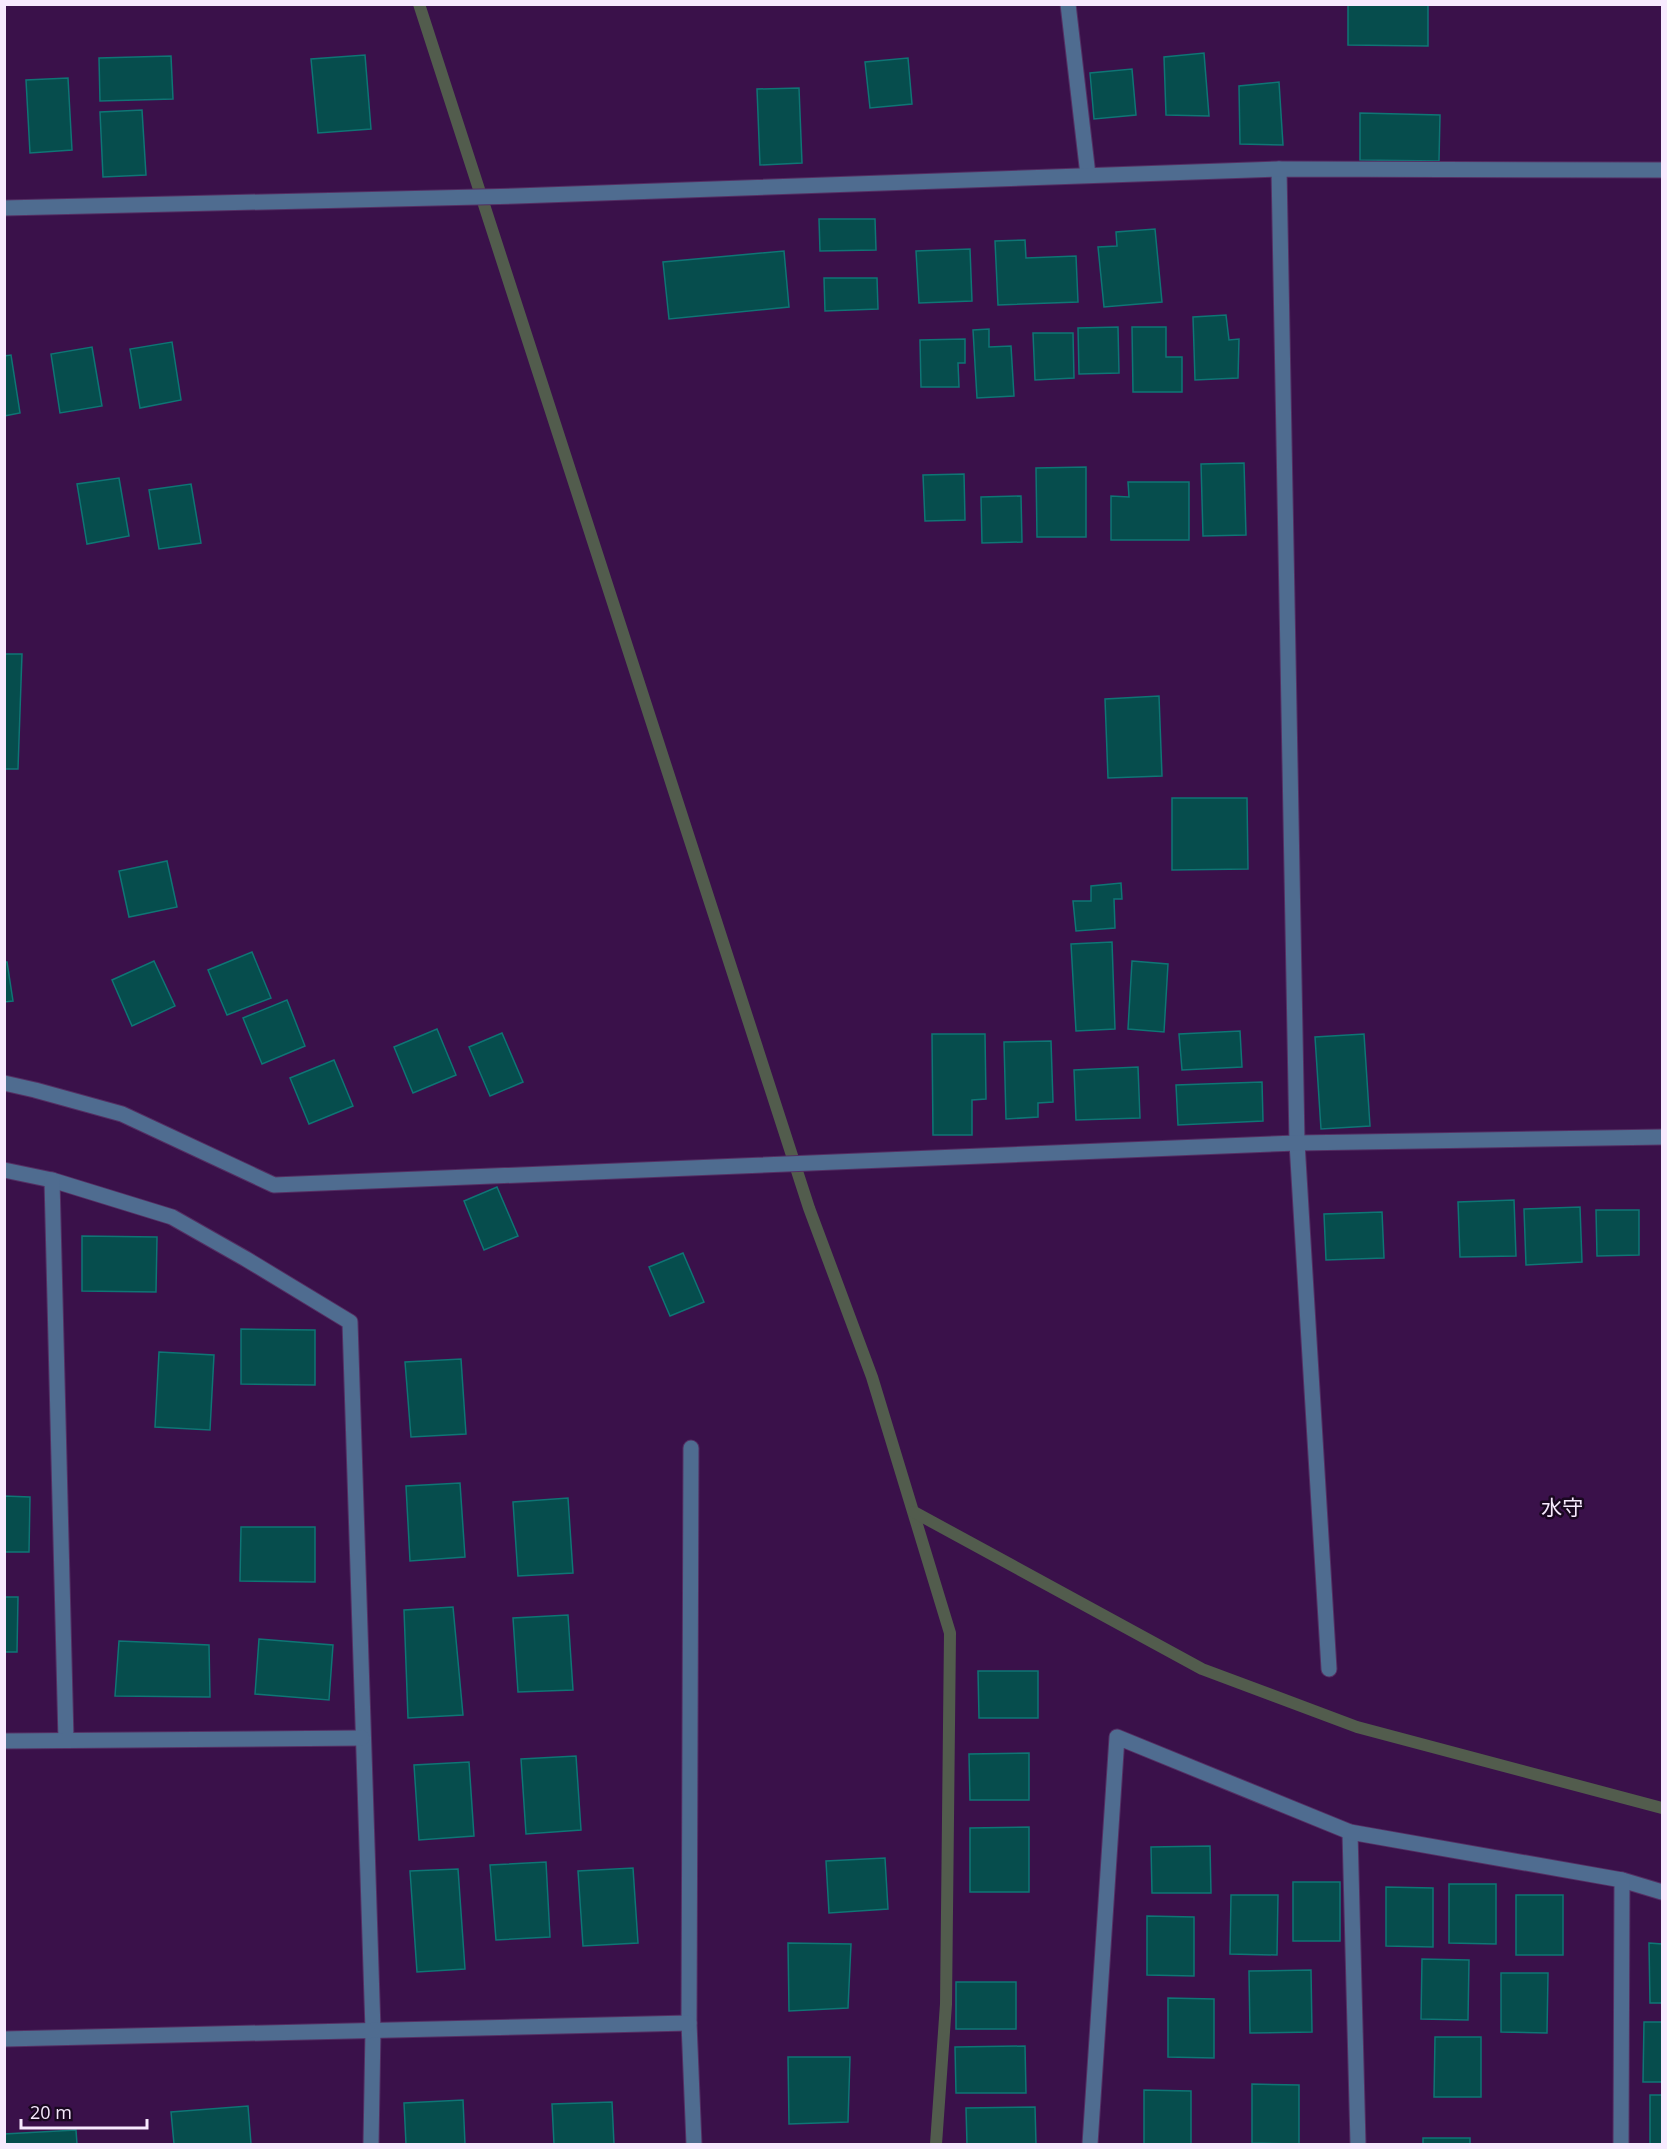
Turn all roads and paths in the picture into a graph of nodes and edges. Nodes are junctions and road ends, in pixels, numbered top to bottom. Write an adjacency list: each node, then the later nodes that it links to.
1 (1068, 4): 4 (street)
2 (1279, 169): 3 (street); 4 (street); 8 (street)
3 (1662, 170)
4 (1088, 175): 5 (street)
5 (4, 208)
6 (4, 1083): 8 (street)
7 (1662, 1137): 8 (street)
8 (1297, 1143): 12 (street)
9 (4, 1170): 10 (street)
10 (52, 1180): 13 (street); 14 (street)
11 (691, 1448): 19 (street)
12 (1329, 1669)
13 (362, 1738): 14 (street); 20 (street)
14 (66, 1740): 15 (street)
15 (4, 1741)
16 (1350, 1832): 17 (street); 24 (street); 25 (street)
17 (1622, 1880): 18 (street); 26 (street)
18 (1662, 1892)
19 (689, 2023): 20 (street); 23 (street)
20 (373, 2030): 21 (street); 22 (street)
21 (4, 2039)
22 (371, 2145)
23 (694, 2145)
24 (1090, 2145)
25 (1358, 2145)
26 (1621, 2145)

